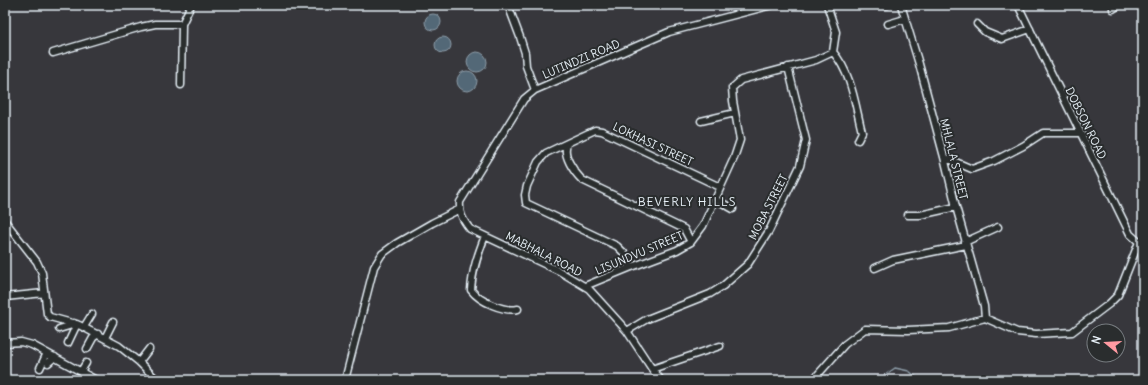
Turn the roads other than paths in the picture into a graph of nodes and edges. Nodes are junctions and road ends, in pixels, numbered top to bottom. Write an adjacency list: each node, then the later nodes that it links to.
1 (191, 5): 10 (street)
2 (508, 5): 18 (street)
3 (772, 5): 18 (street, LUTINDZI ROAD)
4 (827, 5): 14 (street)
5 (901, 5): 9 (street, MHLALA STREET)
6 (1018, 5): 13 (street, DOBSON ROAD)
7 (1119, 5): 8 (street)
8 (1113, 9)
9 (905, 19): 11 (street); 24 (street, MHLALA STREET)
10 (182, 24): 15 (street); 17 (street)
11 (888, 24)
12 (977, 24): 13 (street)
13 (1030, 29): 21 (street, DOBSON ROAD)
14 (833, 52): 16 (street, LISUNDVU STREET); 22 (street)
15 (52, 53)
16 (788, 67): 19 (street, LISUNDVU STREET); 49 (street, MOBA STREET)
17 (181, 84)
18 (535, 90): 28 (street, LUTINDZI ROAD)
19 (735, 113): 20 (street); 25 (street, LISUNDVU STREET)
20 (701, 122)
21 (1080, 133): 24 (street); 35 (street, DOBSON ROAD)
22 (858, 140)
23 (567, 144): 25 (street, LOKHASI STREET); 34 (street); 37 (street, LOKHASI STREET)
24 (944, 157): 27 (street, MHLALA STREET)
25 (720, 187): 26 (street, LISUNDVU STREET)
26 (715, 198): 29 (street); 34 (street, LISUNDVU STREET)
27 (956, 207): 30 (street); 36 (street, MHLALA STREET)
28 (460, 209): 33 (street, MABHALA ROAD); 69 (street)
29 (733, 209)
30 (908, 215)
31 (5, 221): 40 (street)
32 (998, 227): 36 (street)
33 (485, 236): 39 (street, MABHALA ROAD); 42 (street)
34 (691, 242): 37 (street, LISUNDVU STREET)
35 (1141, 242): 44 (street)
36 (966, 244): 38 (street); 44 (street, MHLALA STREET)
37 (628, 268): 39 (street, LISUNDVU STREET)
38 (875, 268)
39 (585, 286): 49 (street, MABHALA ROAD)
40 (44, 293): 41 (street); 46 (street)
41 (5, 297)
42 (518, 309)
43 (92, 314): 47 (street)
44 (985, 318): 71 (street)
45 (114, 322): 51 (street)
46 (75, 324): 47 (street); 48 (street); 52 (street)
47 (84, 327): 50 (street)
48 (59, 330)
49 (627, 331): 63 (street, MABHALA ROAD)
50 (98, 334): 51 (street); 56 (street)
51 (105, 338): 59 (street)
52 (68, 343)
53 (6, 344): 57 (street)
54 (720, 346): 63 (street)
55 (149, 348): 59 (street)
56 (87, 349)
57 (47, 353): 58 (street); 62 (street)
58 (55, 357): 60 (street); 64 (street)
59 (139, 362): 68 (street)
60 (48, 363)
61 (86, 363): 64 (street)
62 (40, 368)
63 (652, 369): 70 (street, MABHALA ROAD)
64 (80, 371): 65 (street); 66 (street); 67 (street)
65 (73, 375)
66 (80, 380)
67 (96, 380)
68 (157, 380)
69 (345, 380)
70 (660, 380)
71 (813, 380)

